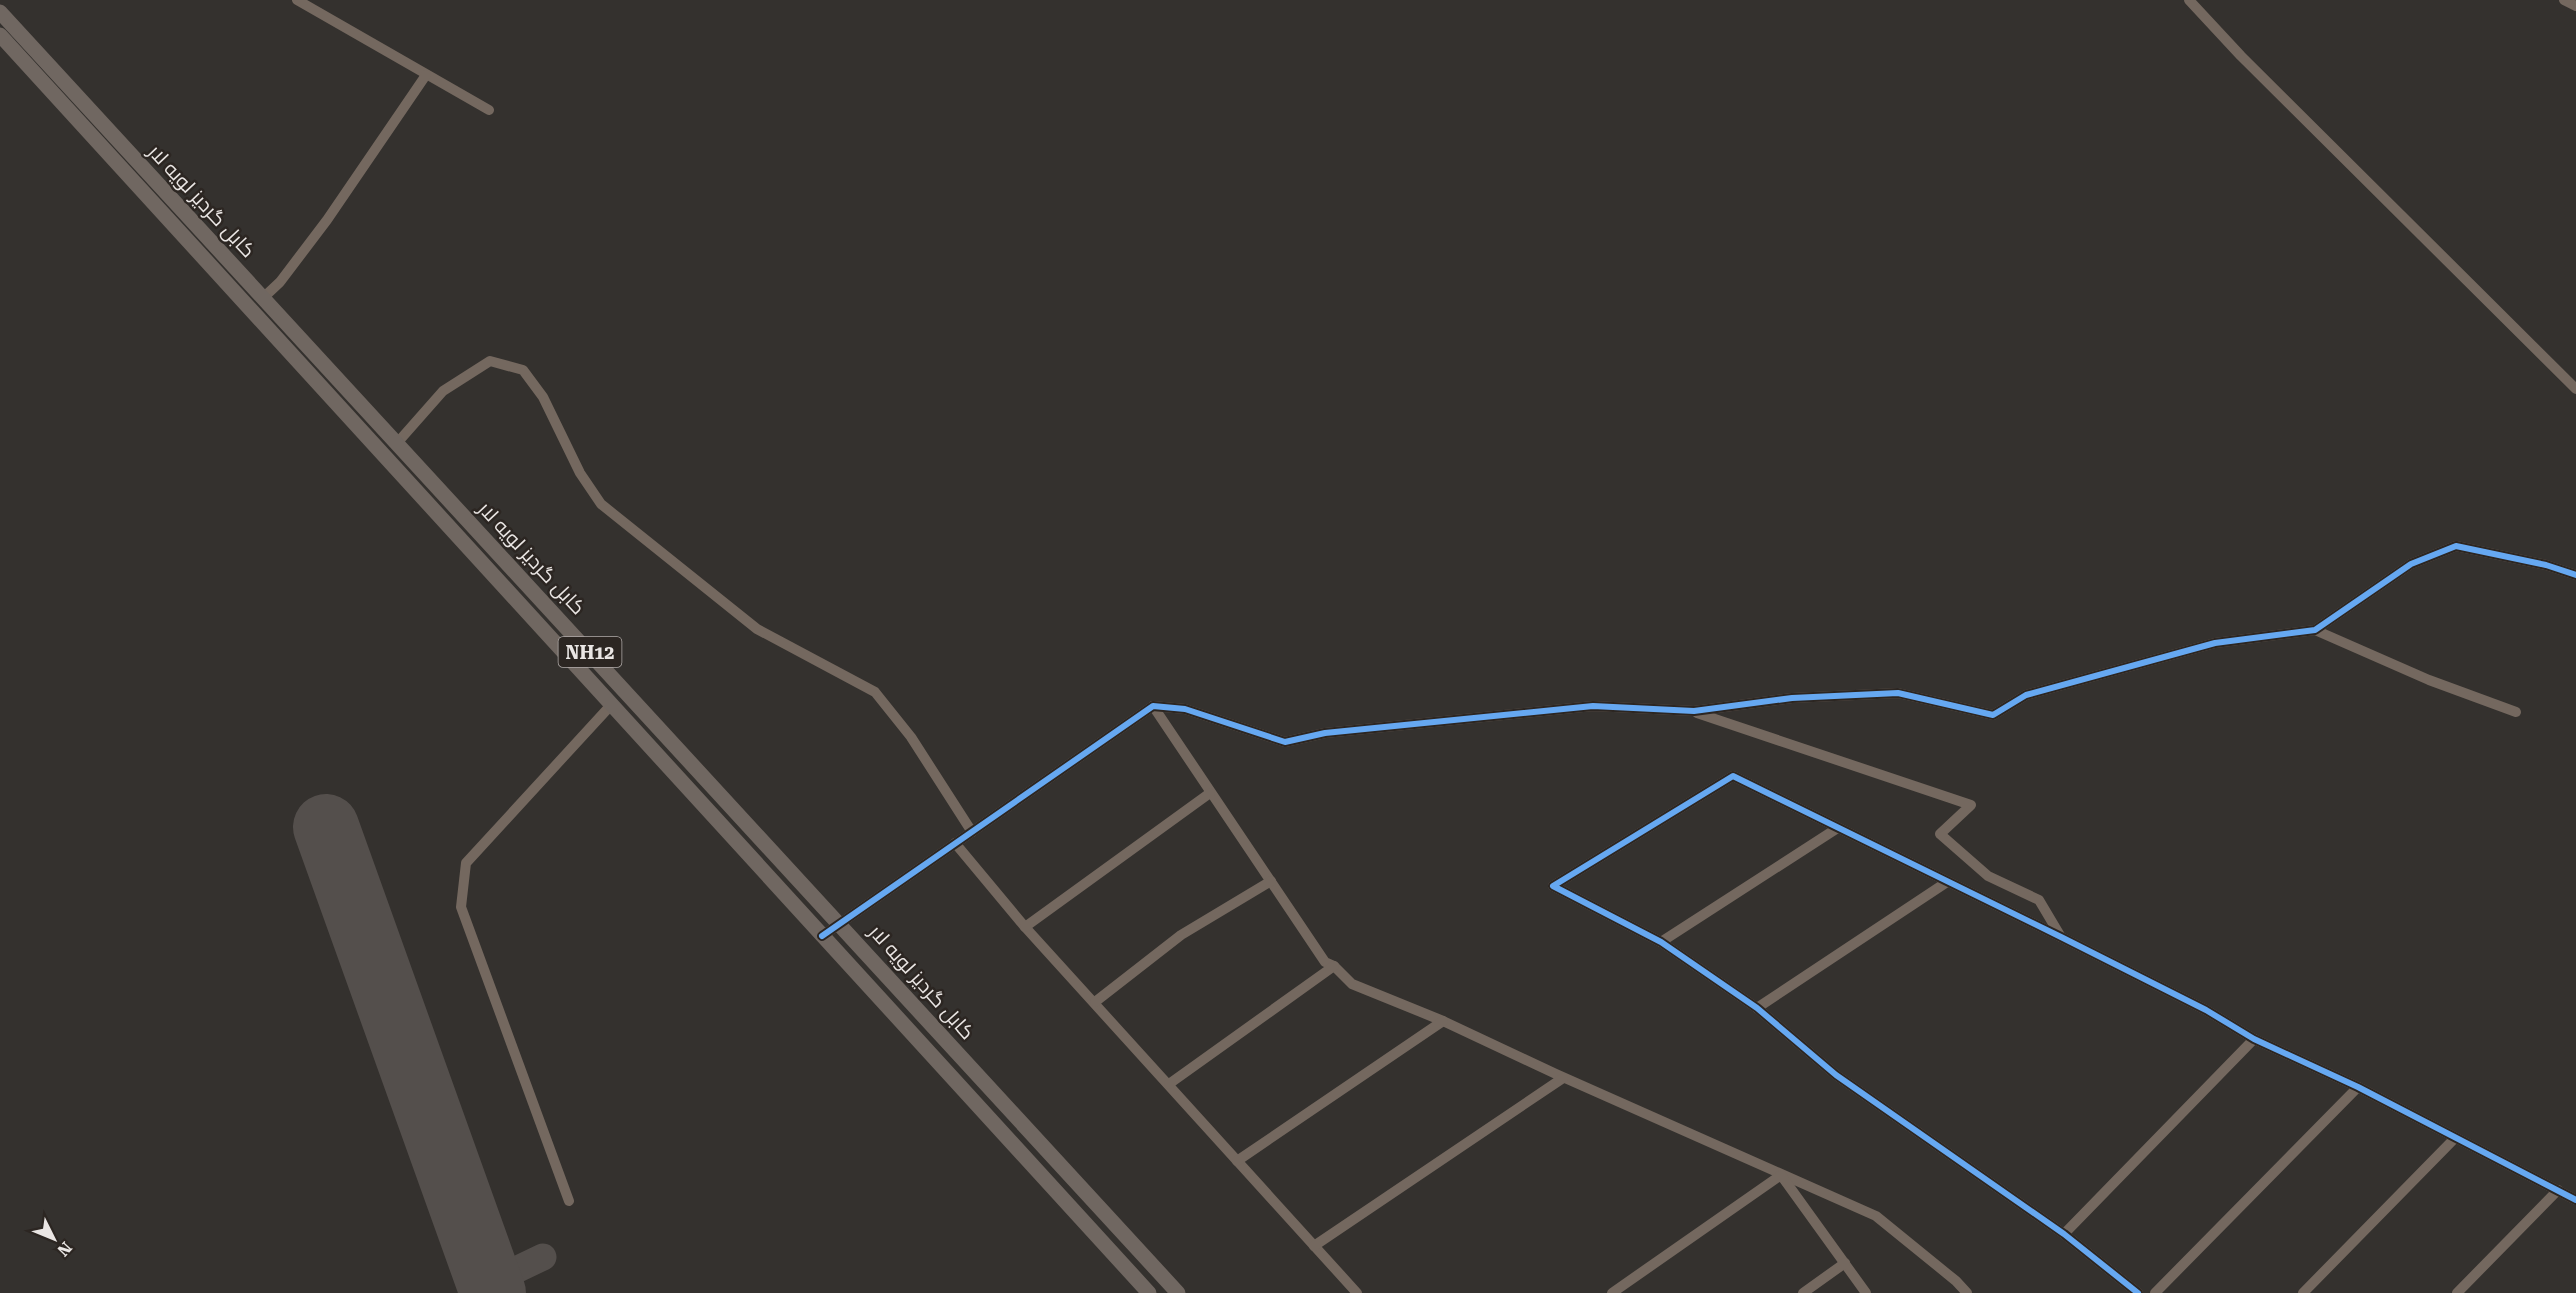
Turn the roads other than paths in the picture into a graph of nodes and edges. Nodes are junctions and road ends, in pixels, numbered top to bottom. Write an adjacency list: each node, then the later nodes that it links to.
1 (297, 0): 7 (street)
2 (2189, 0): 10 (street)
3 (2564, 0): 4 (street)
4 (2576, 6)
5 (0, 12): 9 (highway, کابل گردیز لویه لار / NH12)
6 (0, 35): 14 (highway, کابل گردیز لویه لار / NH12)
7 (426, 75): 8 (street); 9 (street)
8 (489, 110)
9 (263, 298): 11 (highway, کابل گردیز لویه لار / NH12)
10 (2576, 389)
11 (398, 442): 20 (street); 24 (highway, کابل گردیز لویه لار / NH12)
12 (2576, 575): 13 (street)
13 (2315, 630): 16 (street); 17 (street)
14 (612, 704): 26 (highway, کابل گردیز لویه لار / NH12); 42 (street)
15 (1153, 706): 16 (street); 18 (street); 20 (street)
16 (1694, 711): 27 (street)
17 (2516, 711)
18 (1210, 793): 22 (street); 25 (street)
19 (1836, 829): 23 (street); 28 (street); 28 (street)
20 (972, 832): 21 (street)
21 (955, 843): 24 (street); 25 (street)
22 (1271, 880): 29 (street); 30 (street)
23 (1947, 882): 27 (street); 31 (street)
24 (840, 924): 26 (street); 47 (highway, کابل گردیز لویه لار / NH12)
25 (1025, 927): 30 (street)
26 (822, 936): 46 (highway, کابل گردیز لویه لار / NH12)
27 (2061, 937): 33 (street)
28 (1661, 942): 31 (street)
29 (1334, 966): 32 (street); 35 (street)
30 (1095, 1002): 35 (street)
31 (1757, 1008): 43 (street)
32 (1443, 1021): 34 (street); 38 (street)
33 (2254, 1039): 36 (street); 43 (street)
34 (1563, 1078): 39 (street); 44 (street)
35 (1169, 1084): 38 (street)
36 (2358, 1087): 37 (street); 54 (street)
37 (2455, 1138): 40 (street); 55 (street)
38 (1237, 1161): 44 (street)
39 (1781, 1175): 45 (street); 49 (street); 52 (street)
40 (2558, 1190): 41 (street); 56 (street)
41 (2576, 1200)
42 (569, 1201)
43 (2064, 1234): 53 (street)
44 (1314, 1246): 48 (street)
45 (1845, 1263): 50 (street); 51 (street)
46 (1149, 1293)
47 (1178, 1293)
48 (1357, 1293)
49 (1612, 1293)
50 (1803, 1293)
51 (1866, 1293)
52 (1967, 1293)
53 (2138, 1293)
54 (2155, 1293)
55 (2303, 1293)
56 (2457, 1293)

